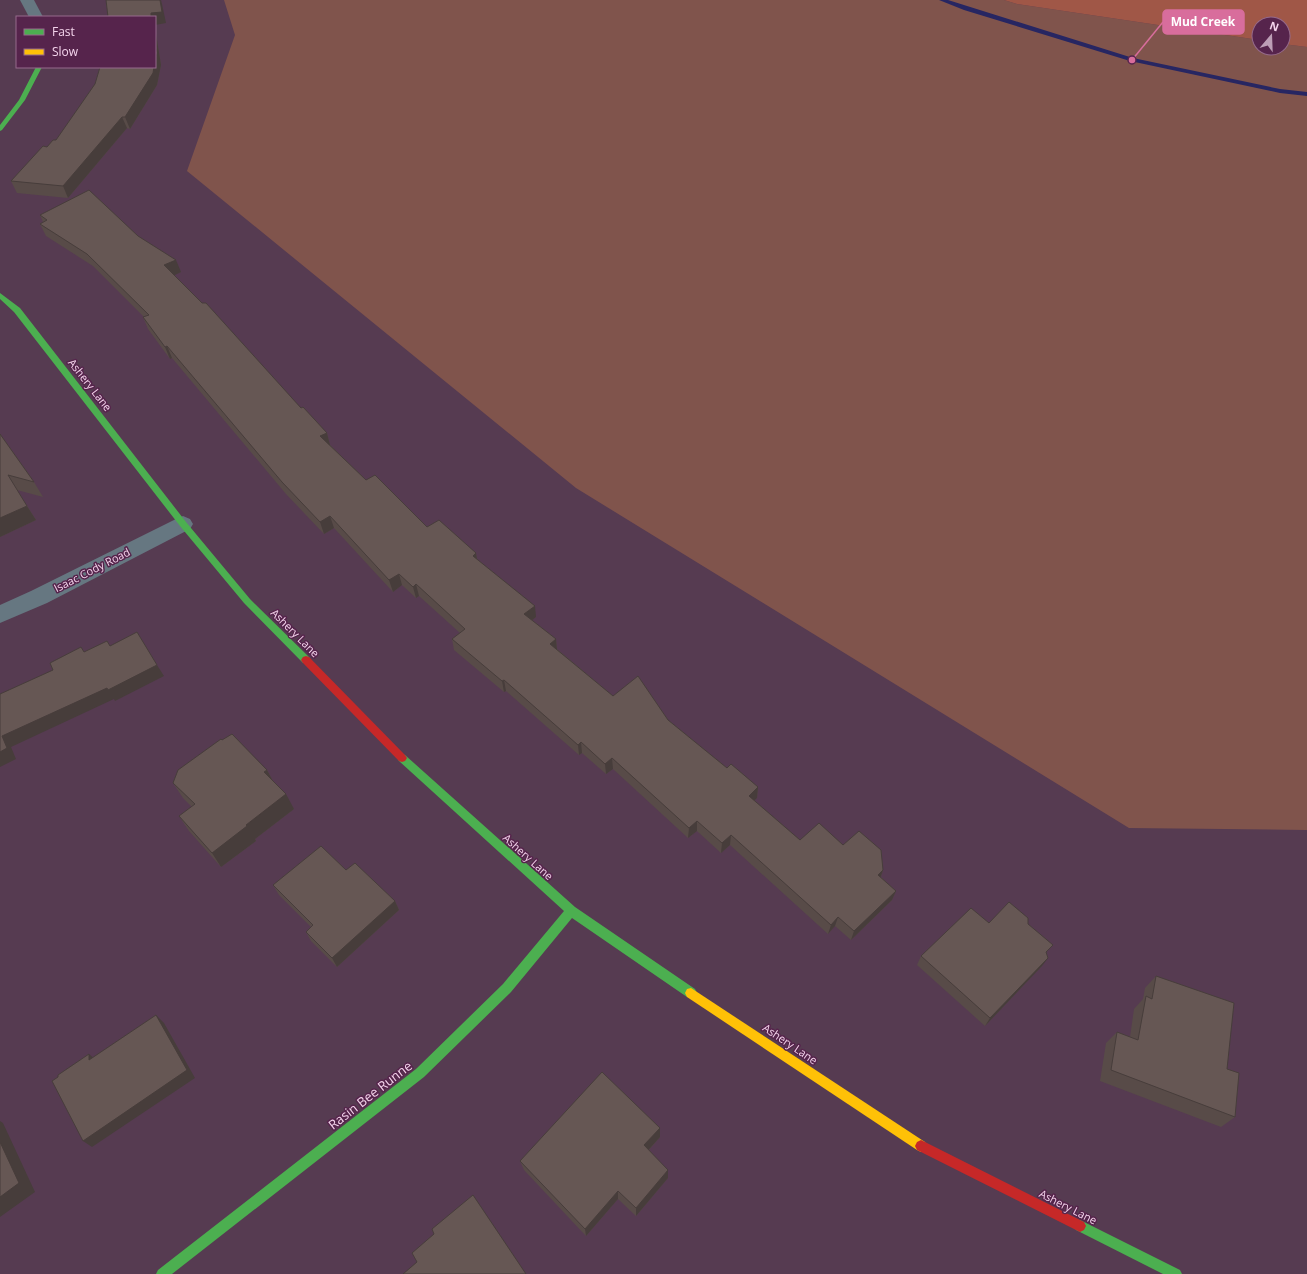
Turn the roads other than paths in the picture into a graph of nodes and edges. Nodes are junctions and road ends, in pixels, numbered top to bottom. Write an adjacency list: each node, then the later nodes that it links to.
1 (27, 0): 2 (street)
2 (35, 16)
3 (39, 68): 4 (street)
4 (0, 129)
5 (0, 295): 6 (street, Ashery Lane)
6 (183, 524): 7 (street, Isaac Cody Road); 8 (street, Ashery Lane)
7 (0, 614)
8 (570, 911): 9 (street, Rasin Bee Runne); 10 (street, Ashery Lane)
9 (162, 1274)
10 (1176, 1274)

